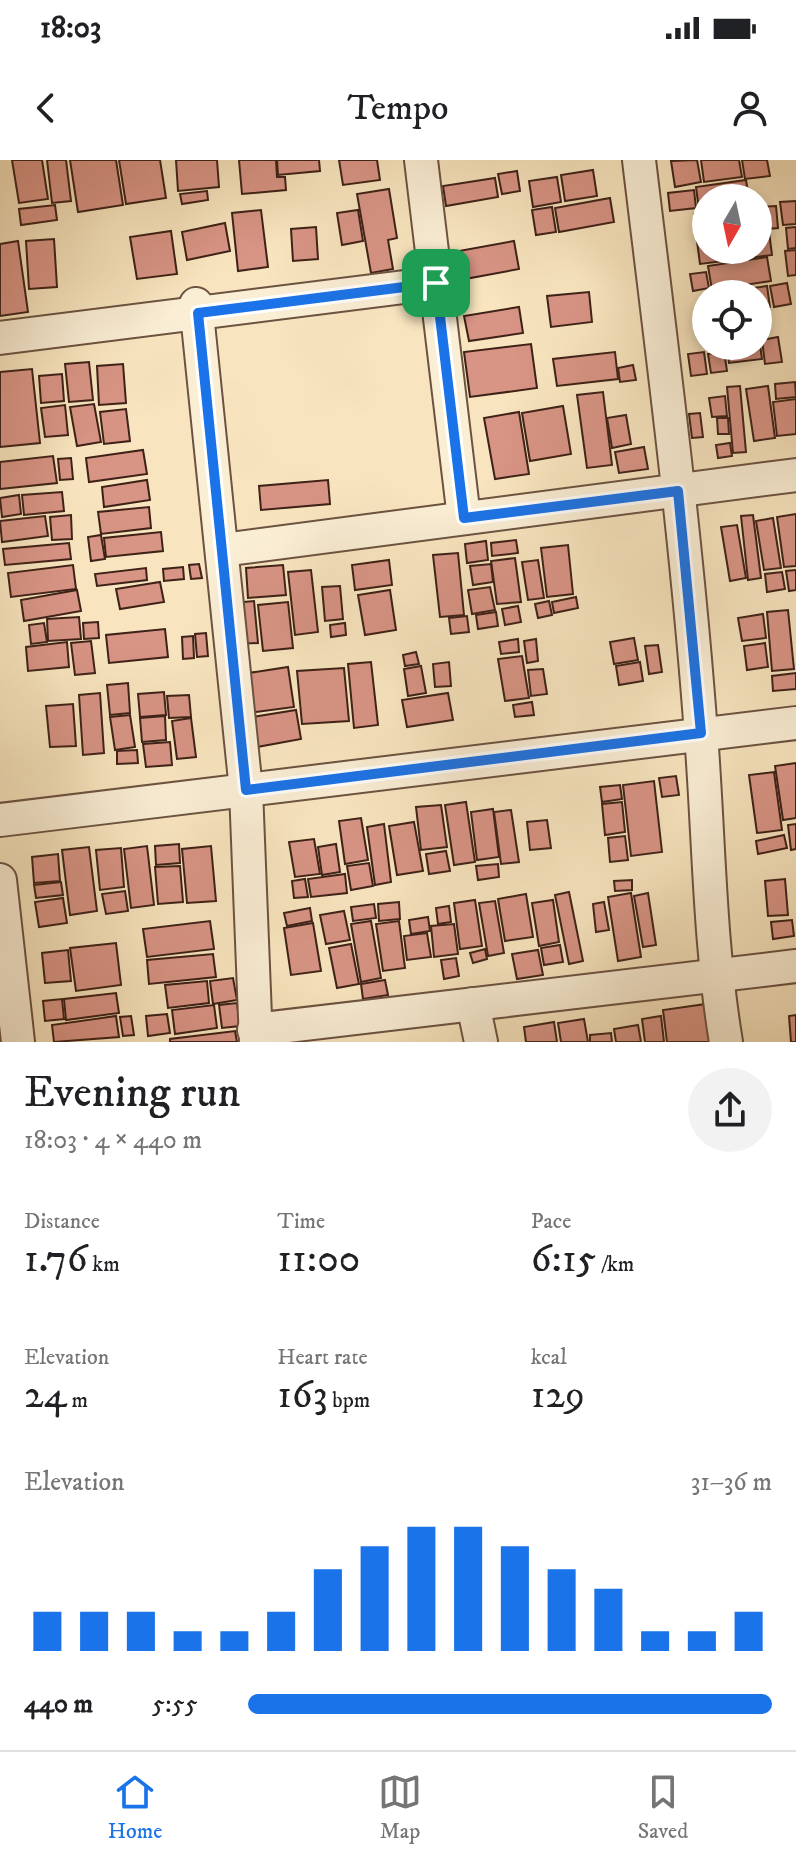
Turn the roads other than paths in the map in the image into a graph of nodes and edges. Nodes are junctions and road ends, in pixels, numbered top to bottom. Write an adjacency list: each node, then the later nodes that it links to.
1 (421, 160): 3 (street)
2 (639, 160): 7 (street)
3 (436, 283): 4 (street); 8 (street)
4 (197, 308): 5 (street); 9 (street)
5 (0, 338)
6 (796, 475): 7 (street)
7 (678, 491): 8 (street); 11 (street)
8 (464, 518): 9 (street)
9 (222, 550): 12 (street)
10 (796, 723): 11 (street)
11 (701, 733): 12 (street); 16 (street)
12 (246, 790): 13 (street); 18 (street)
13 (0, 820)
14 (0, 880): 19 (street)
15 (796, 966): 16 (street)
16 (715, 977): 17 (street); 21 (street)
17 (473, 1004): 18 (street); 20 (street)
18 (255, 1036)
19 (18, 1042)
20 (481, 1042)
21 (726, 1042)

